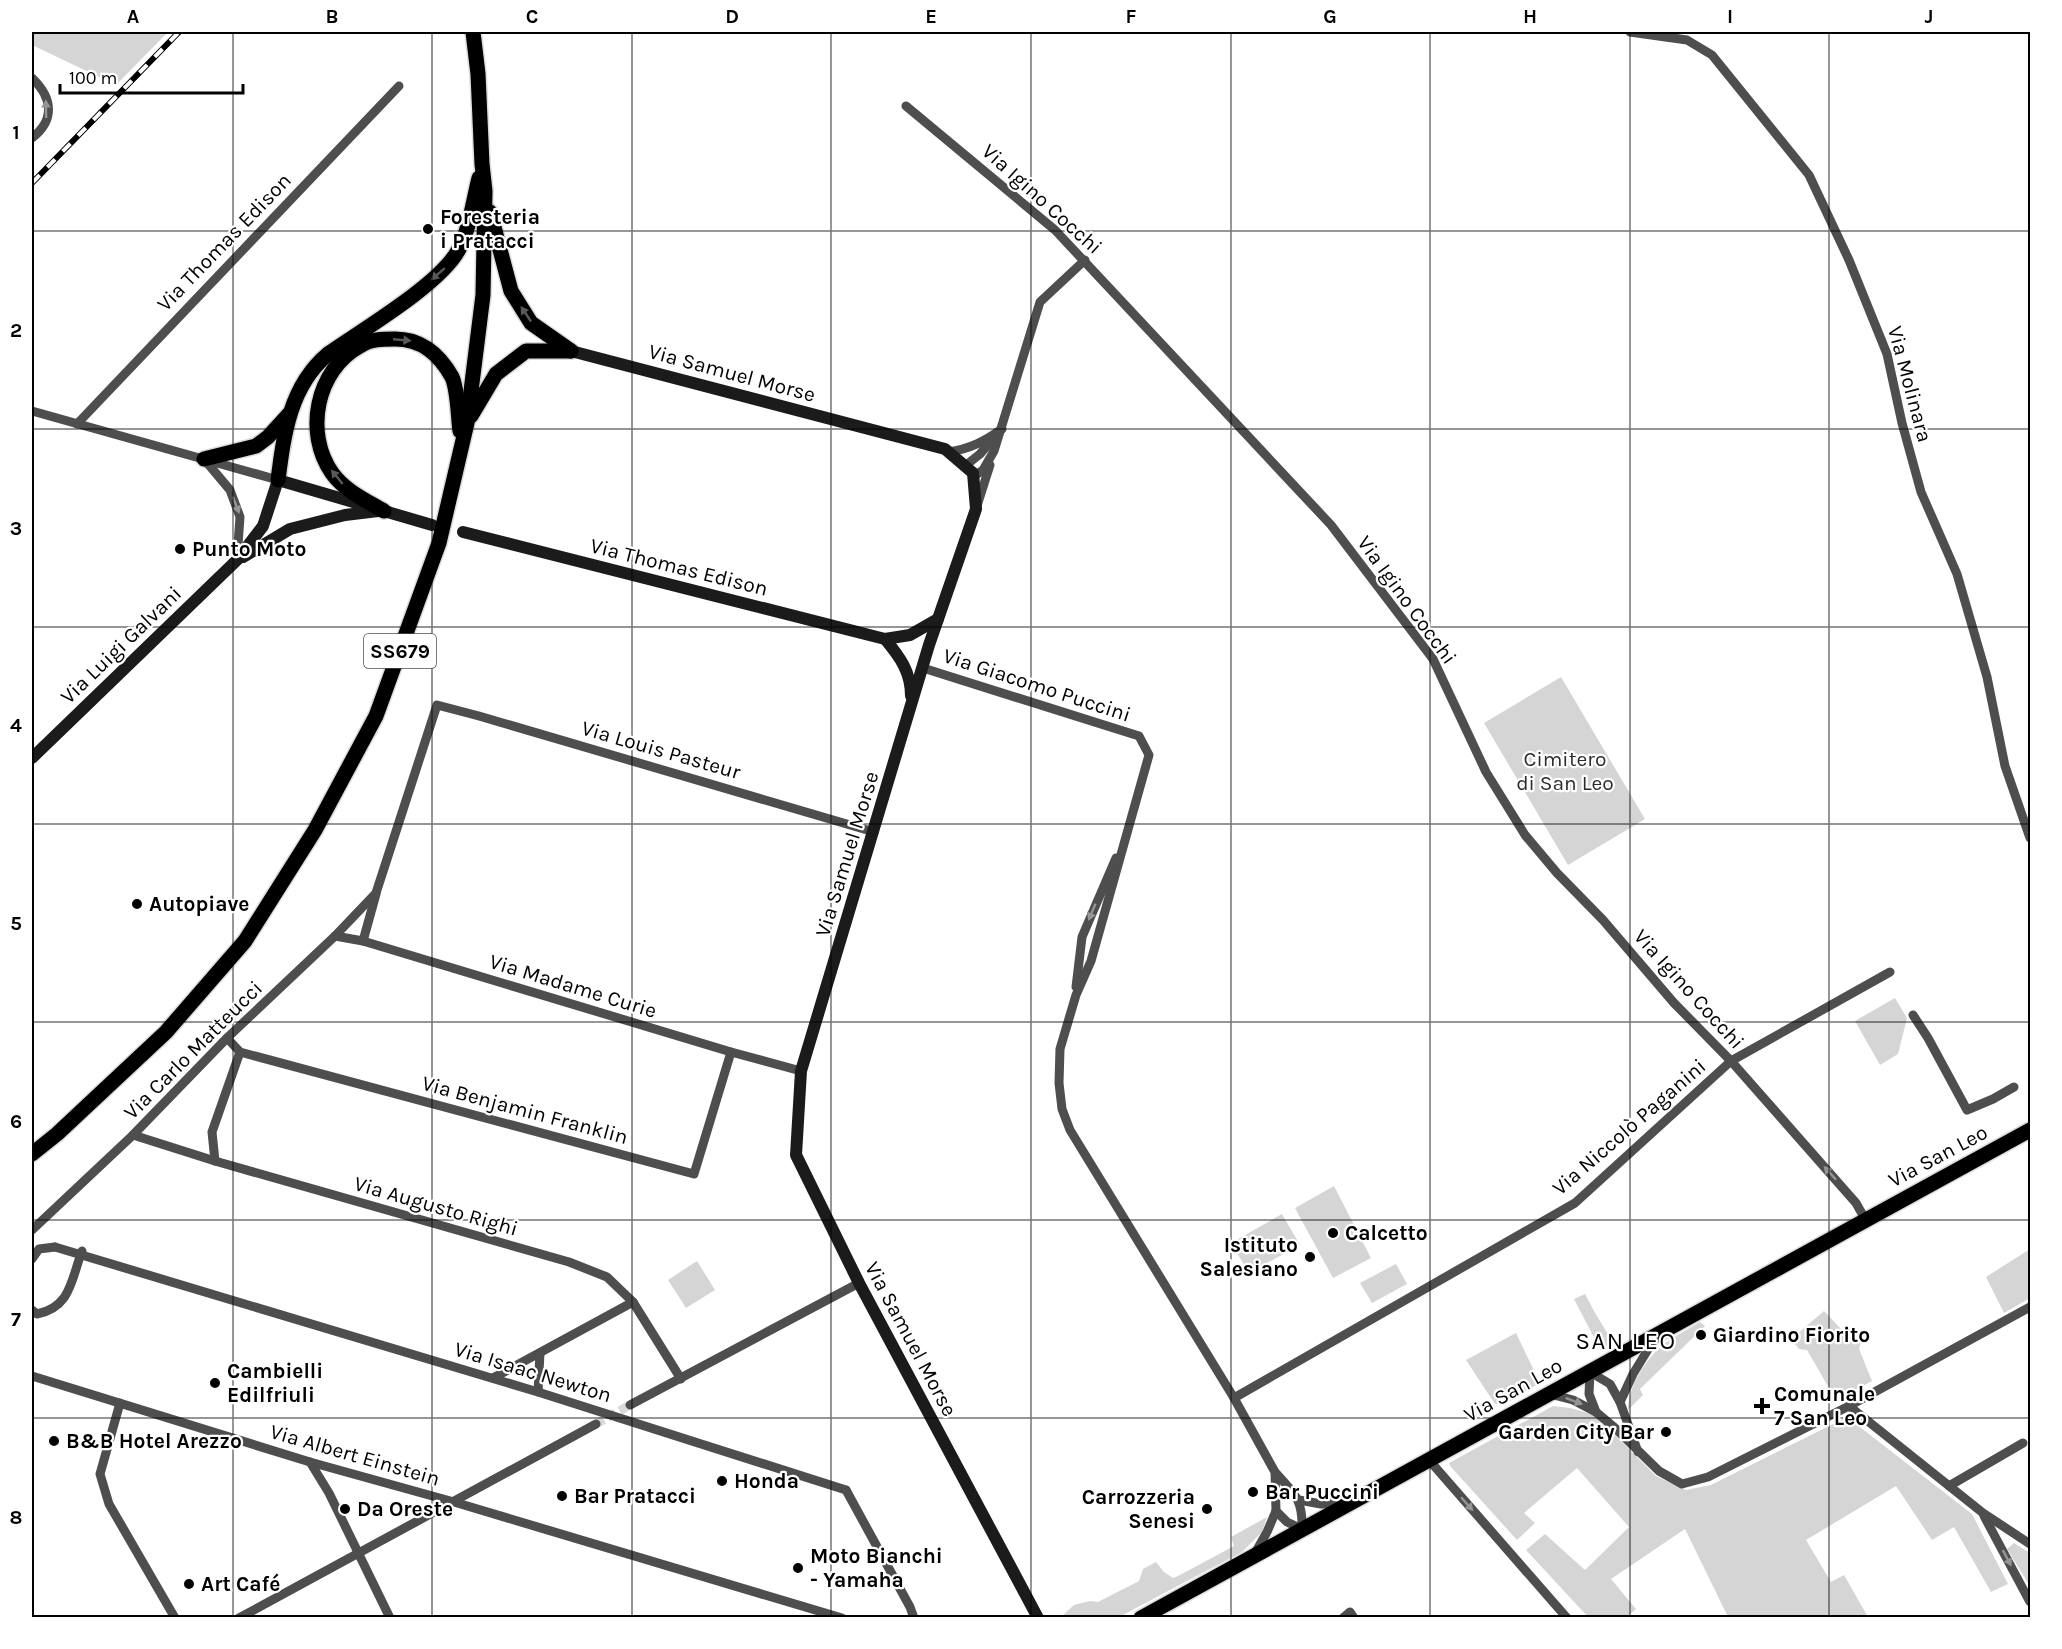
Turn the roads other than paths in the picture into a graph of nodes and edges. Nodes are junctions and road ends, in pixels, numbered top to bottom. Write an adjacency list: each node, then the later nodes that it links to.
1 (473, 32): 7 (main road, SS679)
2 (1630, 32): 38 (street, Via Molinara)
3 (32, 78): 6 (street, one-way to 3)
4 (399, 86): 15 (street, Via Thomas Edison)
5 (906, 106): 9 (street, Via Igino Cocchi)
6 (32, 138)
7 (482, 164): 8 (main road, SS679); 13 (main road, one-way to 13)
8 (485, 190): 10 (main road, one-way to 8); 14 (main road, SS679)
9 (1085, 260): 16 (street); 49 (street, Via Igino Cocchi)
10 (571, 351): 14 (main road); 19 (street, Via Samuel Morse)
11 (342, 359): 17 (main road, one-way to 17); 22 (main road); 25 (main road, one-way to 11)
12 (32, 411): 15 (street)
13 (289, 414): 20 (main road); 22 (main road)
14 (467, 423): 17 (main road, SS679)
15 (77, 424): 20 (street)
16 (1002, 429): 18 (street); 19 (street); 21 (street)
17 (462, 446): 54 (main road, SS679)
18 (994, 451): 23 (street); 24 (street)
19 (948, 452): 21 (street, Via Samuel Morse)
20 (204, 459): 22 (street); 28 (street, one-way to 28)
21 (965, 466): 23 (street, Via Samuel Morse)
22 (278, 475): 25 (street); 28 (street, Via Luigi Galvani)
23 (973, 477): 24 (street, Via Samuel Morse)
24 (976, 509): 29 (street, Via Samuel Morse)
25 (384, 511): 26 (street); 28 (street, Via Luigi Galvani)
26 (432, 525)
27 (463, 532): 31 (street, Via Thomas Edison)
28 (237, 560): 36 (street, Via Luigi Galvani)
29 (938, 620): 30 (street); 32 (street, Via Samuel Morse)
30 (910, 635): 31 (street); 32 (street)
31 (885, 639): 33 (street)
32 (926, 656): 33 (street); 34 (street, Via Samuel Morse); 39 (street, Via Giacomo Puccini)
33 (902, 660): 34 (street)
34 (912, 704): 37 (street, Via Samuel Morse)
35 (437, 705): 37 (street, Via Louis Pasteur); 40 (street, Via Carlo Matteucci)
36 (32, 758)
37 (874, 832): 50 (street, Via Samuel Morse)
38 (2031, 838)
39 (1125, 840): 44 (street, Via Giacomo Puccini); 44 (street, Via Giacomo Puccini, one-way to 44)
40 (376, 893): 41 (street, Via Carlo Matteucci); 42 (street, Via Carlo Matteucci)
41 (335, 936): 42 (street, Via Madame Curie); 46 (street, Via Carlo Matteucci)
42 (363, 941): 48 (street, Via Madame Curie)
43 (1890, 972): 49 (street, Via Niccolò Paganini)
44 (1076, 995): 72 (street, Via Giacomo Puccini)
45 (1913, 1015): 51 (street)
46 (227, 1038): 47 (street); 53 (street, Via Carlo Matteucci)
47 (240, 1052): 48 (street, Via Benjamin Franklin); 55 (street)
48 (731, 1052): 50 (street, Via Madame Curie)
49 (1731, 1061): 56 (street, Via Igino Cocchi, one-way to 49); 72 (street, Via Niccolò Paganini)
50 (801, 1071): 60 (street, Via Samuel Morse)
51 (2014, 1087)
52 (2031, 1130): 56 (main road, Via San Leo)
53 (133, 1135): 55 (street, Via Augusto Righi); 57 (street, Via Carlo Matteucci)
54 (32, 1154)
55 (215, 1161): 61 (street, Via Augusto Righi)
56 (1865, 1219): 64 (main road, Via San Leo)
57 (32, 1230)
58 (82, 1251): 63 (street)
59 (32, 1259): 68 (street, Via Isaac Newton, bridge)
60 (859, 1283): 69 (street); 100 (street, Via Samuel Morse)
61 (633, 1302): 65 (street); 69 (street, Via Augusto Righi)
62 (2031, 1307): 76 (street)
63 (32, 1310)
64 (1658, 1334): 66 (main road, Via San Leo); 73 (street)
65 (540, 1353): 68 (street); 70 (street)
66 (1590, 1372): 71 (main road, Via San Leo); 73 (street); 77 (street)
67 (32, 1376): 74 (street, Via Albert Einstein)
68 (493, 1378): 70 (street, Via Isaac Newton, bridge)
69 (681, 1379): 75 (street)
70 (538, 1392): 99 (street, Via Isaac Newton, bridge)
71 (1550, 1394): 77 (street, one-way to 77); 81 (main road, Via San Leo)
72 (1234, 1398): 83 (street, Via Giacomo Puccini)
73 (1620, 1402): 80 (street)
74 (120, 1403): 82 (street, Via Albert Einstein); 95 (street)
75 (630, 1406)
76 (1849, 1406): 80 (street); 84 (street)
77 (1596, 1412): 80 (street)
78 (596, 1424): 86 (street)
79 (2023, 1443): 84 (street)
80 (1638, 1452)
81 (1429, 1460): 87 (main road, Via San Leo); 104 (street, one-way to 104)
82 (310, 1462): 86 (street, Via Albert Einstein); 92 (street)
83 (1275, 1472): 85 (street); 88 (street, Via Giacomo Puccini)
84 (1949, 1486): 89 (street)
85 (1299, 1500): 87 (street); 90 (street)
86 (454, 1502): 92 (street); 98 (street, Via Albert Einstein)
87 (1350, 1503): 90 (main road, Via San Leo)
88 (1276, 1512): 90 (street); 93 (street)
89 (1983, 1514): 91 (street); 94 (street, one-way to 94)
90 (1302, 1529): 93 (main road, Via San Leo)
91 (2031, 1544)
92 (358, 1554): 96 (street); 97 (street)
93 (1252, 1557): 101 (main road, Via San Leo)
94 (2031, 1602)
95 (175, 1617)
96 (239, 1617)
97 (390, 1617)
98 (842, 1617)
99 (914, 1617)
100 (1038, 1617)
101 (1141, 1617)
102 (1343, 1617): 103 (street)
103 (1354, 1617)
104 (1567, 1617)

